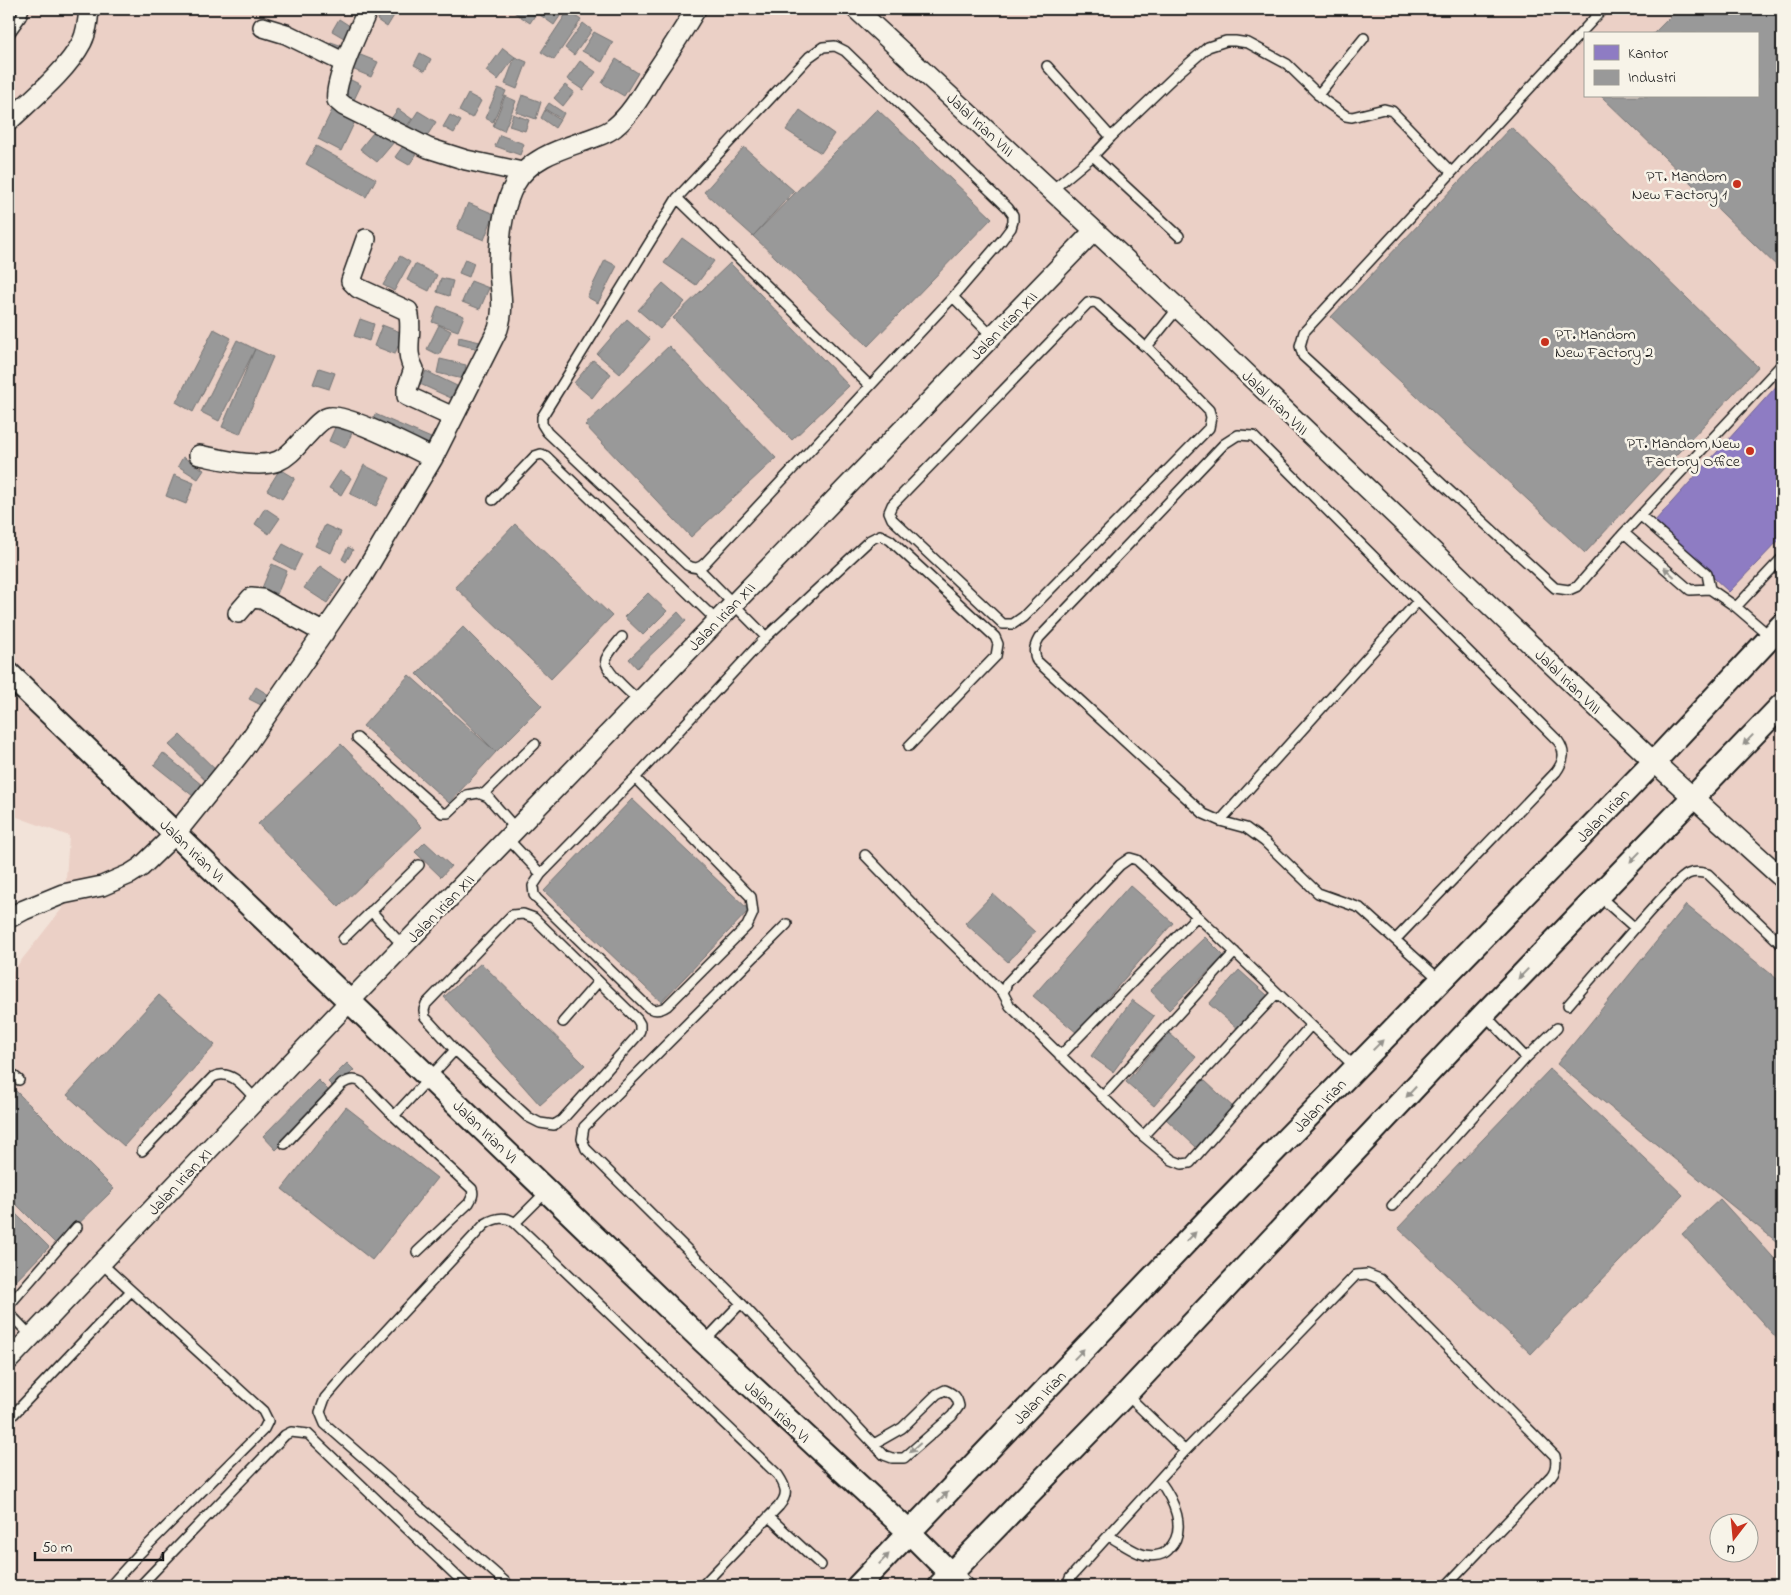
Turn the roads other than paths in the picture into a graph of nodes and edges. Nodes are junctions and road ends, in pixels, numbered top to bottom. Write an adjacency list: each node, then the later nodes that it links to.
1 (24, 9): 8 (lane)
2 (89, 9): 13 (street)
3 (368, 9): 10 (street)
4 (696, 9): 16 (street)
5 (856, 9): 18 (street, Jalal Irian VIII)
6 (1603, 9): 17 (lane)
7 (263, 27): 10 (street)
8 (9, 34)
9 (1364, 38): 12 (lane)
10 (345, 63): 16 (street)
11 (1047, 66): 14 (lane)
12 (1318, 94): 14 (lane); 17 (lane)
13 (9, 122)
14 (1110, 137): 15 (lane)
15 (1093, 156): 18 (lane); 21 (lane)
16 (522, 172): 29 (street)
17 (1451, 172): 34 (lane)
18 (1052, 190): 20 (street, Jalal Irian VIII)
19 (677, 198): 23 (lane); 28 (lane); 36 (lane)
20 (1094, 231): 24 (street, Jalal Irian VIII); 25 (street, Jalan Irian XII)
21 (1179, 236)
22 (366, 239): 29 (street)
23 (953, 297): 25 (lane); 28 (lane)
24 (1178, 308): 26 (lane); 53 (street, Jalal Irian VIII)
25 (992, 336): 39 (street, Jalan Irian XII)
26 (1146, 346): 26 (lane)
27 (1782, 364): 33 (lane)
28 (870, 386): 36 (lane)
29 (453, 417): 31 (street)
30 (199, 455): 31 (street)
31 (433, 458): 44 (street)
32 (493, 500): 42 (lane)
33 (1641, 516): 34 (lane); 37 (lane)
34 (1624, 533): 37 (lane, one-way to 34)
35 (1782, 558): 40 (lane)
36 (698, 568): 39 (lane)
37 (1710, 589): 40 (lane)
38 (1418, 601): 57 (lane); 57 (lane); 71 (lane)
39 (734, 604): 42 (street, Jalan Irian XII); 46 (lane)
40 (1736, 607): 43 (lane)
41 (238, 613): 44 (street)
42 (717, 621): 48 (street, Jalan Irian XII)
43 (1777, 631): 53 (street, Jalan Irian)
44 (324, 634): 58 (street)
45 (622, 637): 48 (lane)
46 (766, 637): 52 (lane); 54 (lane)
47 (9, 674): 58 (street, Jalan Irian VI)
48 (639, 701): 59 (street, Jalan Irian XII)
49 (1782, 705): 56 (street, one-way to 56)
50 (357, 738): 55 (lane)
51 (535, 744): 55 (lane)
52 (909, 746)
53 (1654, 762): 56 (street, Jalal Irian VIII); 75 (street, Jalan Irian)
54 (635, 778): 62 (lane); 62 (lane)
55 (484, 794): 59 (lane)
56 (1693, 797): 63 (street, Jalal Irian VIII); 64 (street, one-way to 64)
57 (1220, 821): 71 (lane)
58 (176, 833): 67 (street); 79 (street, Jalan Irian VI)
59 (512, 834): 62 (lane); 73 (street, Jalan Irian XII)
60 (865, 856): 77 (lane)
61 (420, 865): 65 (lane)
62 (541, 874)
63 (1782, 877)
64 (1598, 895): 69 (lane); 81 (street, one-way to 81)
65 (371, 911): 70 (lane); 73 (lane)
66 (1197, 916): 74 (lane); 77 (lane); 86 (lane)
67 (9, 918)
68 (787, 924): 105 (lane)
69 (1635, 928): 72 (lane); 80 (lane)
70 (343, 939)
71 (1396, 939): 75 (lane)
72 (1782, 945)
73 (403, 946): 79 (street, Jalan Irian XII)
74 (1235, 952): 78 (lane); 92 (lane)
75 (1442, 981): 88 (street, Jalan Irian, one-way to 75)
76 (598, 982): 82 (lane); 85 (lane); 85 (lane)
77 (1003, 993): 86 (lane)
78 (1277, 993): 83 (lane); 95 (lane)
79 (349, 1002): 90 (street, Jalan Irian VI); 93 (street, Jalan Irian XI)
80 (1568, 1005)
81 (1484, 1014): 87 (lane); 111 (street, one-way to 111)
82 (563, 1022)
83 (1311, 1025): 88 (lane); 95 (lane)
84 (1557, 1028): 87 (lane)
85 (455, 1050): 90 (lane)
86 (1060, 1056): 92 (lane)
87 (1526, 1058): 99 (lane)
88 (1355, 1067): 117 (street, Jalan Irian, one-way to 88)
89 (9, 1072): 91 (lane)
90 (430, 1077): 94 (lane); 98 (street, Jalan Irian VI)
91 (19, 1080)
92 (1102, 1097): 95 (lane)
93 (256, 1100): 97 (lane); 103 (street, Jalan Irian XI)
94 (394, 1116): 96 (lane); 102 (lane)
95 (1143, 1136)
96 (285, 1144)
97 (142, 1151)
98 (548, 1190): 100 (lane); 109 (street, Jalan Irian VI)
99 (1392, 1206)
100 (515, 1223): 116 (lane); 124 (lane)
101 (77, 1227): 106 (lane)
102 (417, 1252)
103 (101, 1263): 104 (lane); 108 (street, Jalan Irian XI)
104 (131, 1291): 112 (lane); 121 (lane)
105 (741, 1304): 109 (lane); 113 (lane)
106 (9, 1305)
107 (9, 1314): 108 (lane)
108 (31, 1336): 110 (street, Jalan Irian XI)
109 (704, 1342): 117 (street, Jalan Irian VI)
110 (11, 1353)
111 (1126, 1394): 114 (lane); 120 (street)
112 (9, 1419)
113 (874, 1444): 113 (lane, one-way to 113)
114 (1185, 1451): 115 (lane); 128 (lane)
115 (1159, 1480): 118 (lane); 118 (lane)
116 (769, 1517): 119 (lane); 125 (lane)
117 (909, 1532): 120 (street, Jalan Irian VI); 126 (street, Jalan Irian, one-way to 117)
118 (1109, 1536): 127 (lane)
119 (821, 1565)
120 (951, 1582)
121 (110, 1586)
122 (140, 1586): 123 (lane)
123 (467, 1586)
124 (510, 1586)
125 (702, 1586)
126 (858, 1586)
127 (1067, 1586)
128 (1446, 1586)

